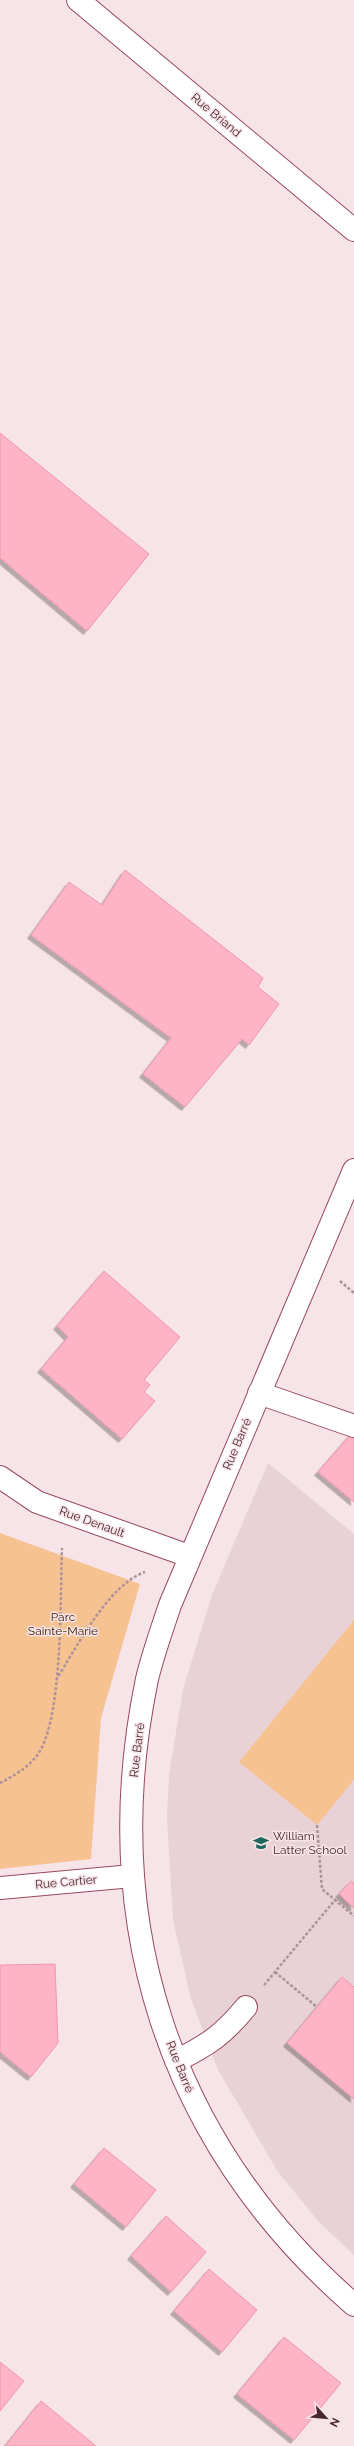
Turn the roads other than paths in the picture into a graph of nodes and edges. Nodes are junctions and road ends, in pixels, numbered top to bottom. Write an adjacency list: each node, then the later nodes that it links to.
1 (78, 0): 2 (street, Rue Briand)
2 (354, 230)
3 (354, 1170): 4 (street, Rue Barré)
4 (259, 1393): 5 (street); 7 (street, Rue Barré)
5 (354, 1426)
6 (0, 1477): 7 (street, Rue Denault)
7 (189, 1556): 8 (street, Rue Barré)
8 (132, 1876): 9 (street, Rue Cartier); 11 (street, Rue Barré)
9 (0, 1888)
10 (246, 2007): 11 (street)
11 (176, 2061): 12 (street, Rue Barré)
12 (354, 2304)

